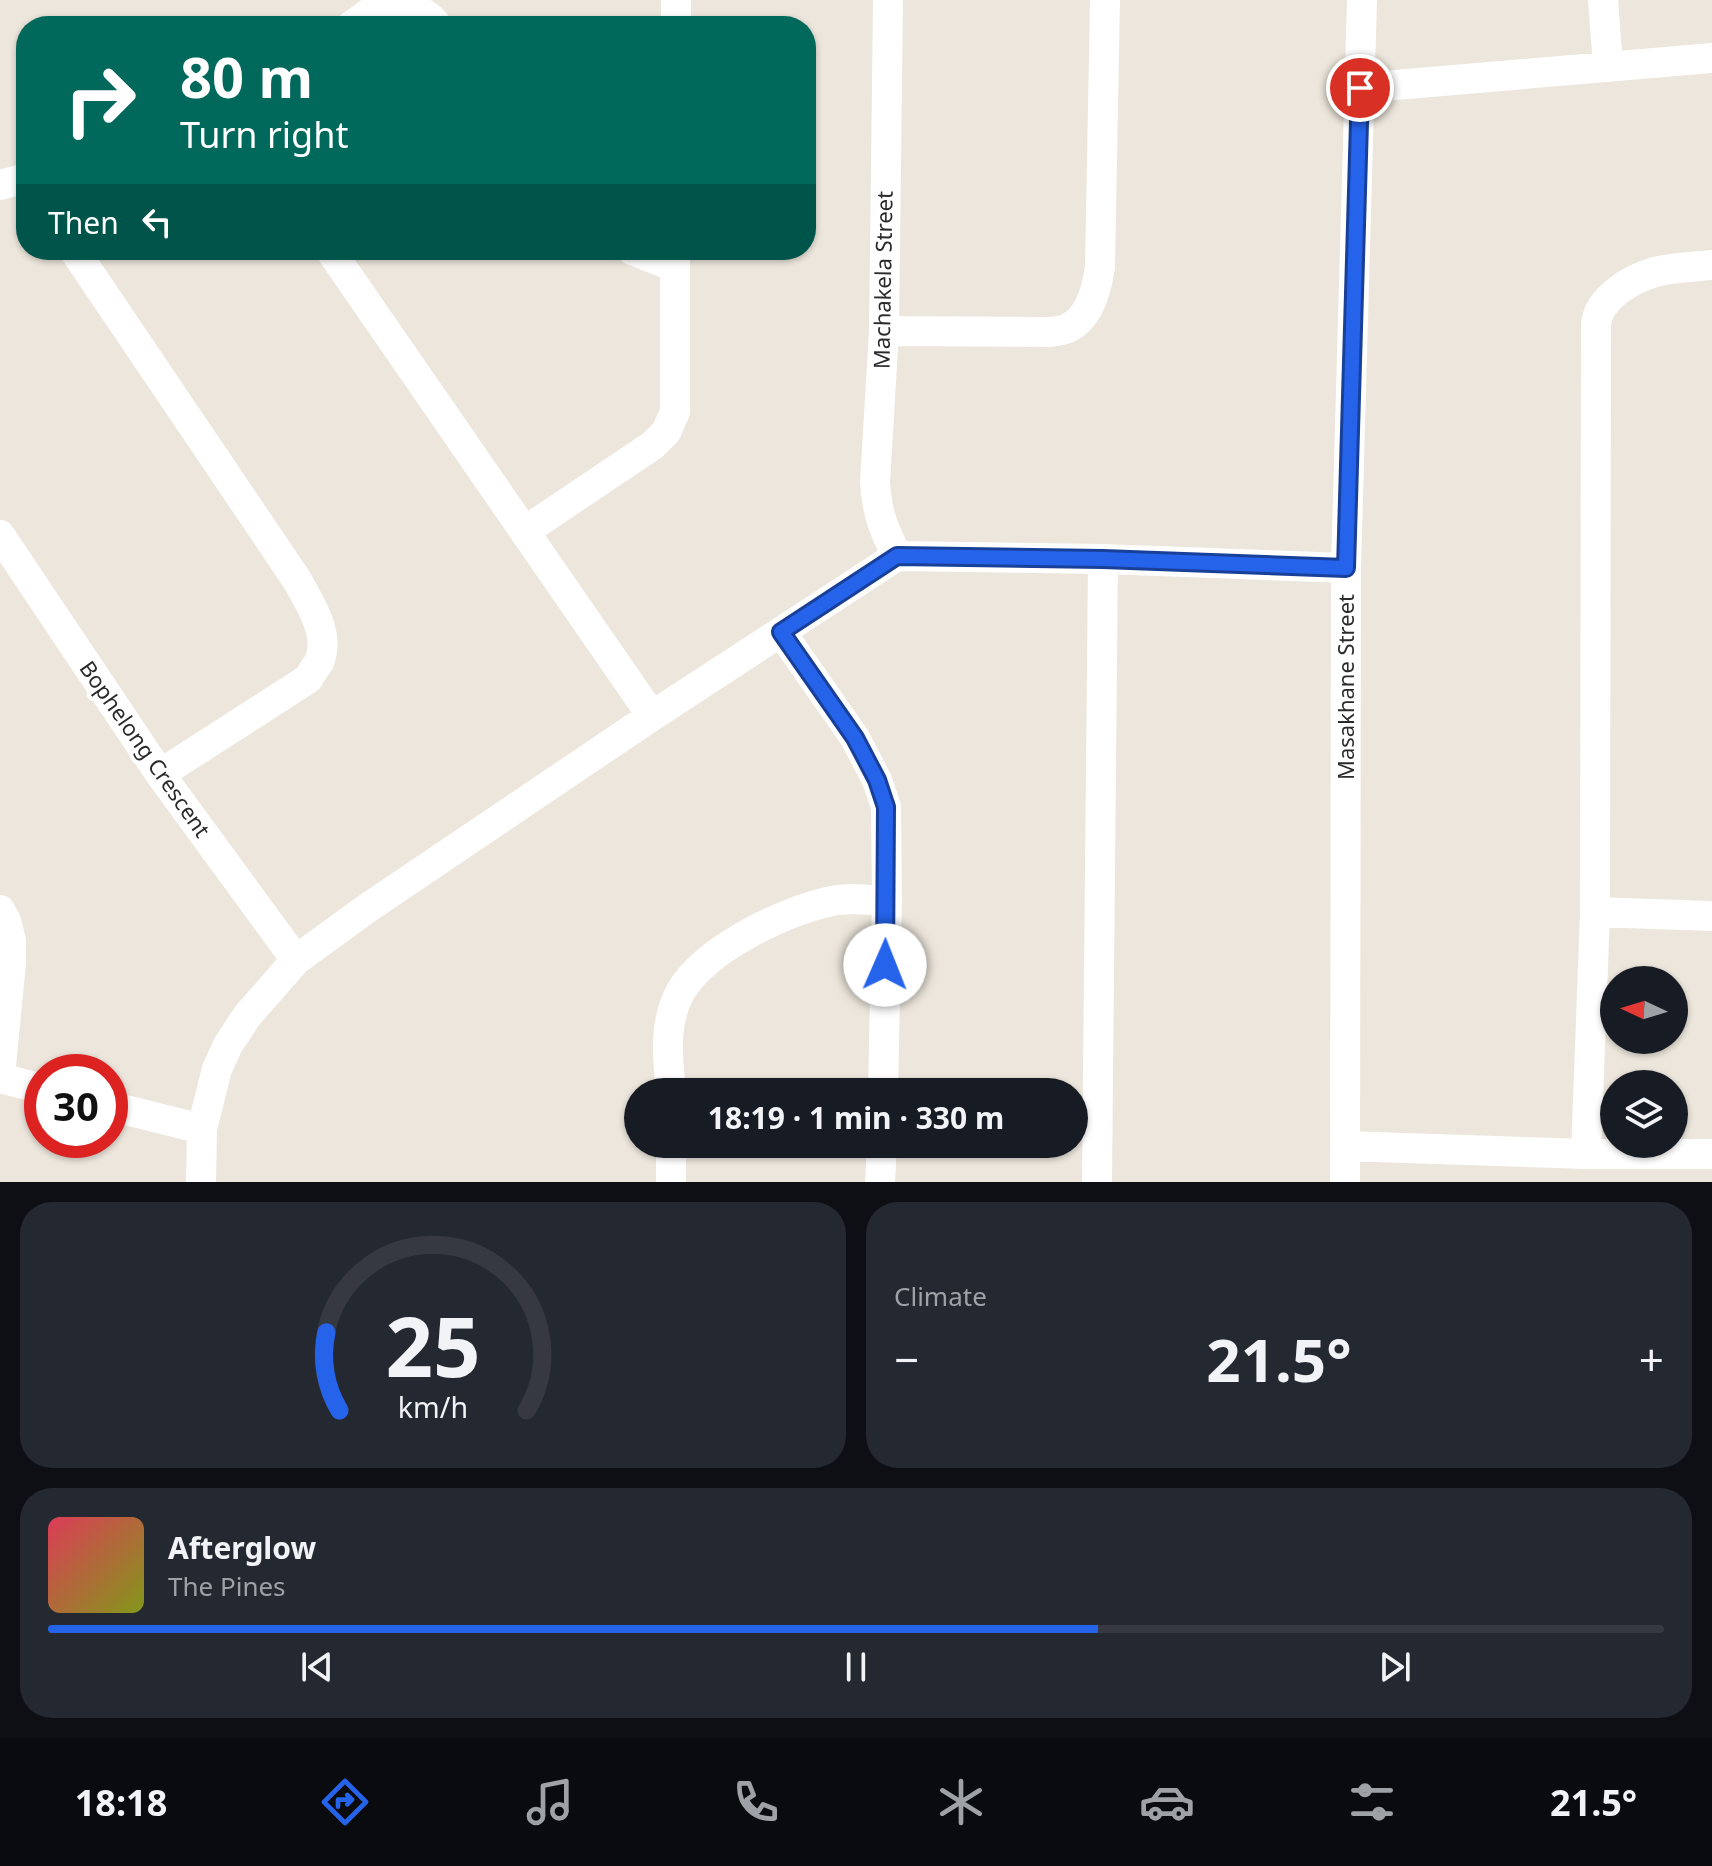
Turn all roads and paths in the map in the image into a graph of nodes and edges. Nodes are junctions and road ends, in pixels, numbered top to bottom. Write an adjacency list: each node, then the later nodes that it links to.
1 (888, 0): 14 (street, Machakela Street)
2 (1105, 0): 14 (street)
3 (1362, 0): 9 (street, Masakhane Street)
4 (1603, 0): 8 (street)
5 (366, 16): 6 (street)
6 (429, 16)
7 (1712, 58): 8 (street)
8 (1608, 66): 9 (street)
9 (1360, 88): 19 (street, Masakhane Street)
10 (81, 260): 22 (street)
11 (337, 260): 15 (street)
12 (675, 260): 15 (street)
13 (1712, 265): 25 (street)
14 (884, 331): 17 (street, Machakela Street)
15 (525, 531): 21 (street)
16 (0, 535): 22 (street, Bophelong Crescent)
17 (897, 556): 18 (street); 20 (street)
18 (1103, 559): 19 (street); 42 (street)
19 (1346, 568): 34 (street, Masakhane Street)
20 (781, 632): 21 (street); 23 (street)
21 (652, 716): 27 (street)
22 (160, 774): 27 (street, Bophelong Crescent)
23 (887, 901): 29 (street); 30 (street)
24 (0, 910): 28 (street)
25 (1595, 912): 26 (street); 35 (street)
26 (1712, 916)
27 (296, 960): 33 (street)
28 (0, 1077): 31 (street)
29 (670, 1078)
30 (883, 1078)
31 (24, 1084)
32 (128, 1110): 33 (street)
33 (202, 1129): 39 (street)
34 (1345, 1146): 35 (street); 43 (street, Masakhane Street)
35 (1586, 1154): 36 (street)
36 (1712, 1154)
37 (671, 1158): 40 (street)
38 (881, 1158): 41 (street)
39 (201, 1182)
40 (671, 1182)
41 (880, 1182)
42 (1097, 1182)
43 (1345, 1182)

